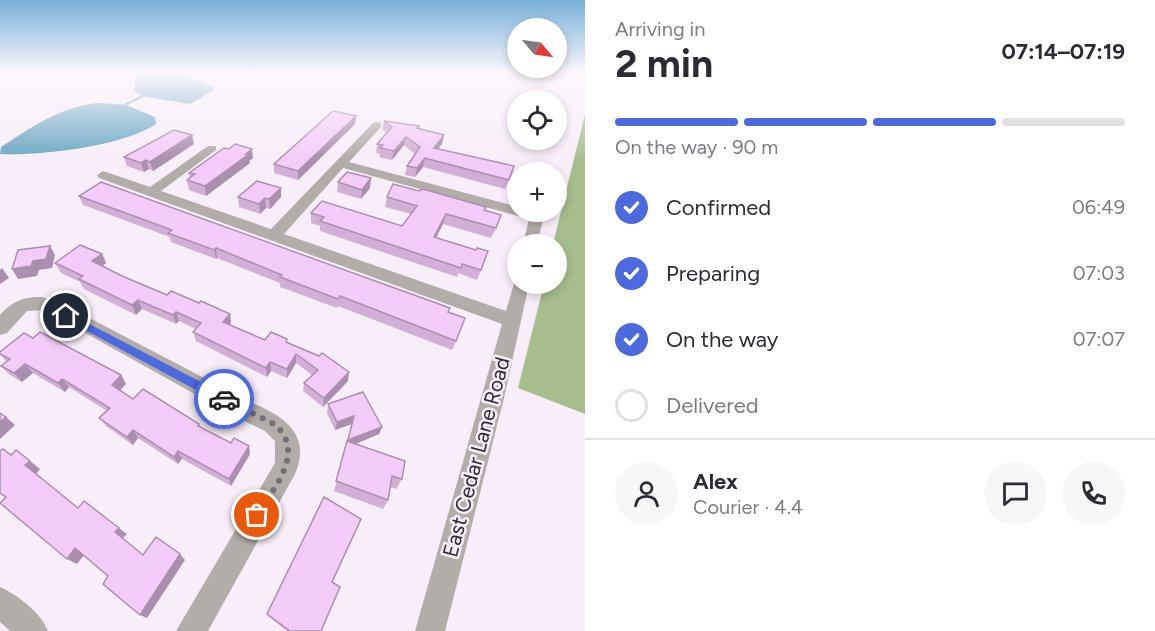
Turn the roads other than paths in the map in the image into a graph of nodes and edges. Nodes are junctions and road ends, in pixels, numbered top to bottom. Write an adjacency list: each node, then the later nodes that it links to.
1 (377, 125): 3 (street)
2 (212, 148): 5 (street)
3 (341, 164): 6 (street); 7 (street)
4 (103, 175): 5 (street)
5 (151, 192): 7 (street)
6 (507, 206)
7 (274, 235): 9 (street)
8 (518, 294): 9 (street, East Cedar Lane Road)
9 (512, 320): 14 (street, East Cedar Lane Road)
10 (0, 328): 13 (street)
11 (0, 602): 12 (street)
12 (33, 631)
13 (191, 631)
14 (430, 631)

